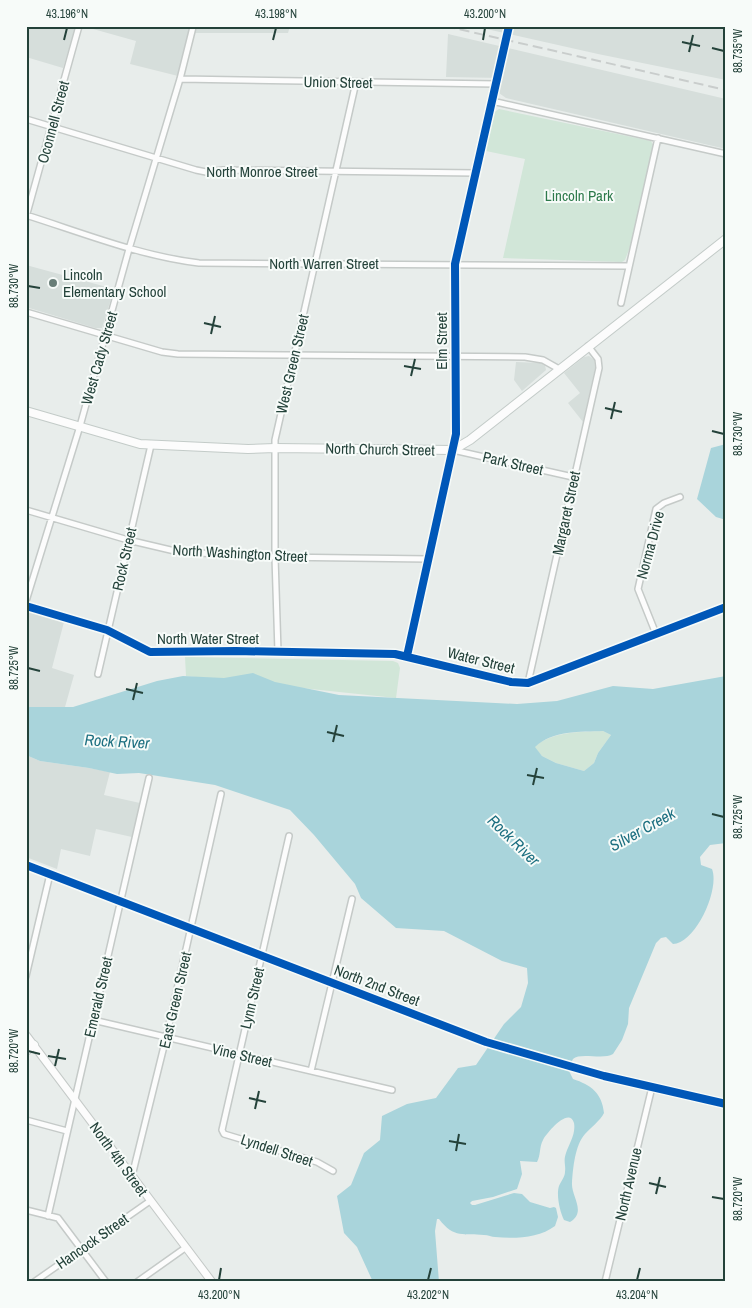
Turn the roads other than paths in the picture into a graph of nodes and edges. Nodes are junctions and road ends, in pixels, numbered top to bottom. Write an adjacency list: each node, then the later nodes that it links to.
1 (79, 26): 9 (street, Oconnell Street)
2 (509, 26): 6 (street, Elm Street)
3 (193, 27): 4 (street, West Cady Street)
4 (180, 79): 5 (street, Union Street); 12 (street, West Cady Street)
5 (356, 82): 6 (street, Union Street); 13 (street, West Green Street)
6 (496, 84): 7 (street, Elm Street)
7 (492, 101): 10 (street); 14 (street, Elm Street)
8 (26, 118): 9 (street, North Monroe Street)
9 (52, 126): 12 (street, North Monroe Street); 15 (street, Oconnell Street)
10 (658, 138): 11 (street); 20 (street)
11 (726, 154)
12 (156, 159): 13 (street, North Monroe Street); 17 (street, West Cady Street)
13 (336, 172): 14 (street, North Monroe Street); 18 (street, West Green Street)
14 (476, 173): 19 (street, Elm Street)
15 (26, 216): 17 (street, North Warren Street)
16 (726, 239): 24 (main road, North Church Street)
17 (129, 249): 18 (street, North Warren Street); 23 (street, West Cady Street)
18 (315, 263): 19 (street, North Warren Street); 25 (street, West Green Street)
19 (455, 264): 20 (street, North Warren Street); 26 (street, Elm Street)
20 (629, 266): 21 (street)
21 (621, 303)
22 (26, 312): 23 (street)
23 (106, 336): 25 (street); 29 (street, West Cady Street)
24 (588, 346): 27 (main road, North Church Street); 33 (street, Margaret Street)
25 (295, 355): 26 (street); 31 (street, West Green Street)
26 (454, 357): 27 (street); 32 (street, Elm Street)
27 (559, 369): 32 (main road, North Church Street)
28 (26, 411): 29 (main road, North Church Street)
29 (80, 426): 30 (main road, North Church Street); 36 (street, West Cady Street)
30 (151, 445): 31 (main road, North Church Street); 37 (street, Rock Street)
31 (275, 448): 32 (main road, North Church Street); 38 (street, West Green Street)
32 (453, 450): 33 (street, Park Street); 39 (street, Elm Street)
33 (574, 477): 48 (street, Margaret Street)
34 (680, 497): 44 (street, Norma Drive)
35 (26, 510): 36 (street, North Washington Street)
36 (51, 517): 37 (street, North Washington Street); 40 (street, West Cady Street)
37 (128, 540): 38 (street, North Washington Street); 43 (street, Rock Street)
38 (275, 557): 39 (street, North Washington Street); 45 (street, West Green Street)
39 (429, 559): 46 (street, Elm Street)
40 (26, 601)
41 (26, 606): 43 (street, North Water Street)
42 (726, 608): 44 (street, Water Street)
43 (108, 630): 45 (street, North Water Street); 47 (street, Rock Street)
44 (656, 634): 48 (street, Water Street)
45 (278, 652): 46 (street, Water Street)
46 (406, 656): 48 (street, Water Street)
47 (98, 674)
48 (528, 683)
49 (149, 778): 55 (street, Emerald Street)
50 (221, 794): 56 (street, East Green Street)
51 (289, 836): 57 (street, Lynn Street)
52 (26, 865): 53 (street, North 2nd Street)
53 (50, 874): 55 (street, North 2nd Street); 58 (street)
54 (352, 899): 59 (street)
55 (120, 902): 56 (street, North 2nd Street); 60 (street, Emerald Street)
56 (191, 929): 57 (street, North 2nd Street); 62 (street, East Green Street)
57 (262, 956): 59 (street, North 2nd Street); 65 (street, Lynn Street)
58 (26, 976)
59 (332, 983): 66 (street); 67 (street, North 2nd Street)
60 (93, 1020): 62 (street, Vine Street); 69 (street, Emerald Street)
61 (26, 1035): 63 (street, North 4th Street)
62 (166, 1038): 65 (street, Vine Street); 75 (street, East Green Street)
63 (34, 1045): 64 (main road); 69 (street, North 4th Street)
64 (26, 1051)
65 (239, 1054): 66 (street, Vine Street); 72 (street, Lynn Street)
66 (311, 1071): 68 (street, Vine Street)
67 (652, 1087): 70 (street, North 2nd Street); 85 (street, North Avenue)
68 (392, 1090)
69 (75, 1099): 73 (street, Emerald Street); 75 (street, North 4th Street)
70 (726, 1104)
71 (26, 1120): 73 (street)
72 (222, 1130): 74 (street, Lyndell Street)
73 (67, 1131): 78 (street, Emerald Street)
74 (333, 1171)
75 (132, 1176): 76 (street, North 4th Street)
76 (150, 1201): 79 (street, North 4th Street); 80 (street, Hancock Street)
77 (26, 1210): 78 (street)
78 (48, 1216): 80 (street)
79 (185, 1248): 83 (street); 84 (street, North 4th Street)
80 (82, 1249): 81 (street, Hancock Street); 82 (street)
81 (34, 1282)
82 (106, 1282)
83 (137, 1282)
84 (212, 1282)
85 (605, 1282)

